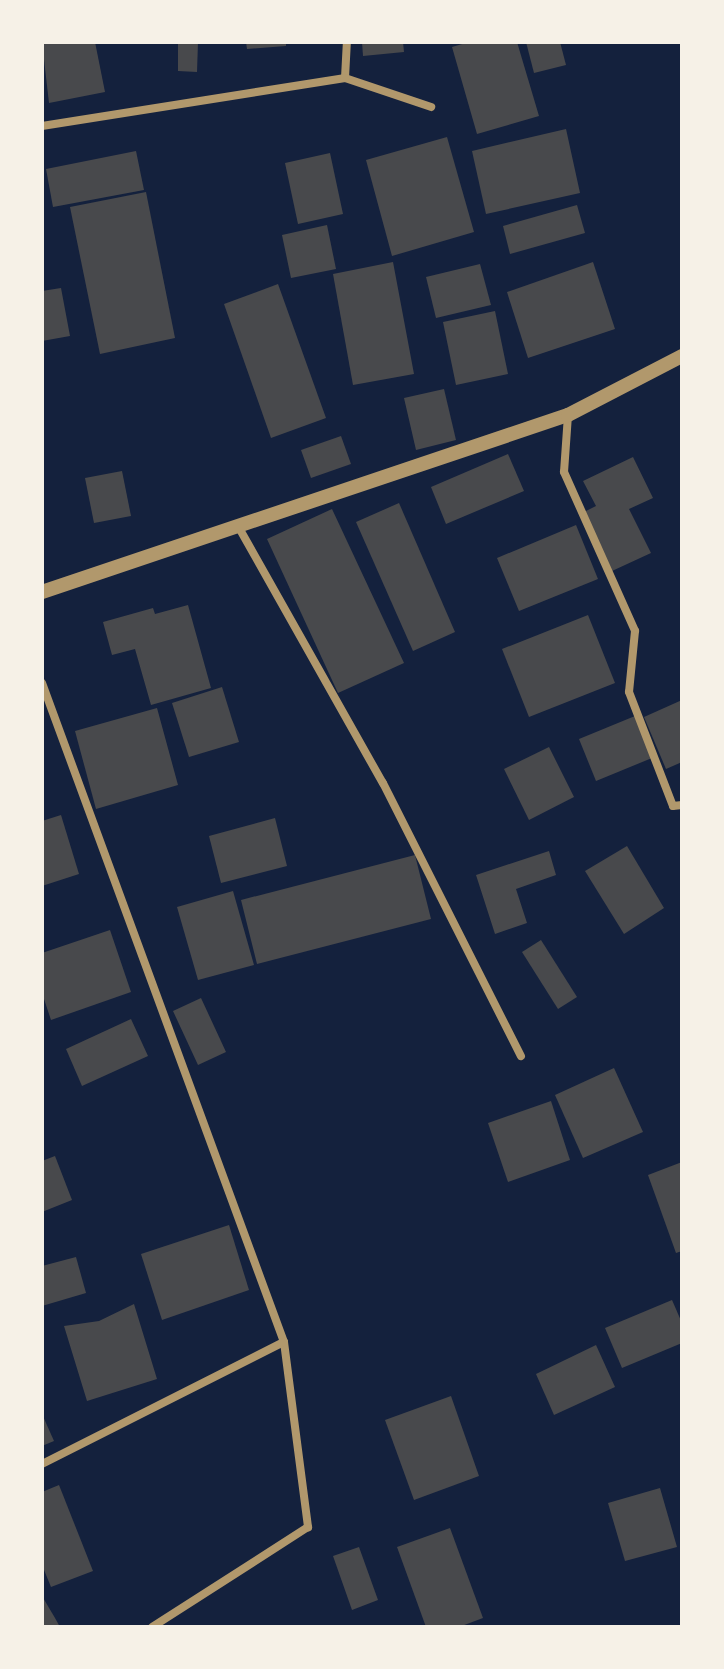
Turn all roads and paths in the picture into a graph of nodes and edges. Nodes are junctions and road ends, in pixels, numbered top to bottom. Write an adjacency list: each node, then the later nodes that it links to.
1 (347, 42): 2 (street)
2 (345, 78): 3 (street); 4 (street)
3 (431, 107)
4 (42, 126)
5 (682, 356): 6 (street)
6 (568, 415): 7 (street); 10 (street)
7 (238, 526): 8 (street); 11 (street)
8 (42, 592)
9 (42, 683): 12 (street)
10 (682, 805)
11 (521, 1056)
12 (284, 1342): 13 (street); 14 (street)
13 (42, 1464)
14 (152, 1627)

